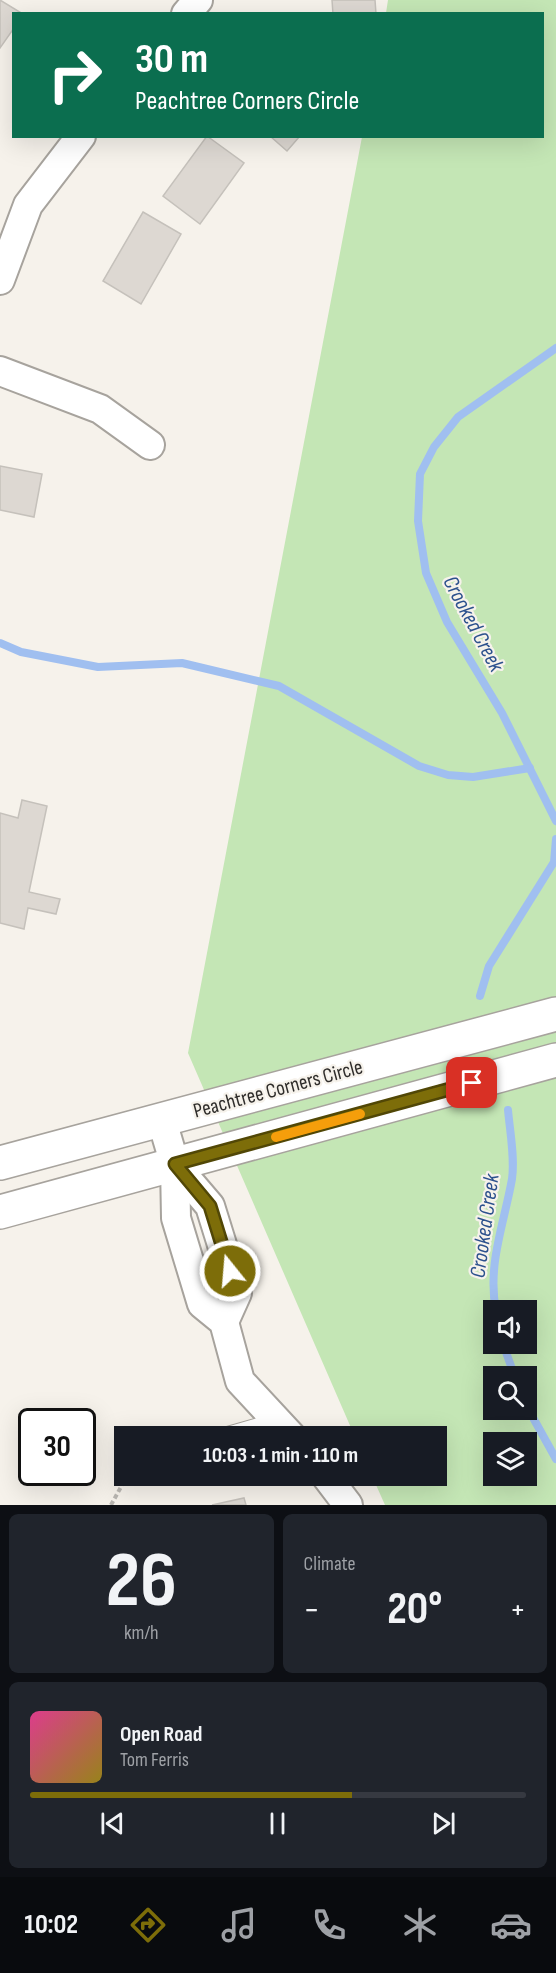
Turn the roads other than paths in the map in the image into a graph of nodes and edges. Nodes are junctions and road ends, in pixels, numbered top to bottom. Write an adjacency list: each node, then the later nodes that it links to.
1 (198, 0): 2 (street)
2 (188, 12)
3 (79, 138): 4 (street)
4 (0, 280)
5 (0, 371): 6 (street)
6 (150, 445)
7 (556, 1014): 9 (street, Peachtree Corners Circle)
8 (556, 1060): 11 (street)
9 (162, 1121): 10 (street, Peachtree Corners Circle); 11 (street)
10 (0, 1163)
11 (175, 1164): 12 (street); 13 (street)
12 (0, 1212)
13 (282, 1426)
14 (334, 1486): 15 (street)
15 (348, 1505)

